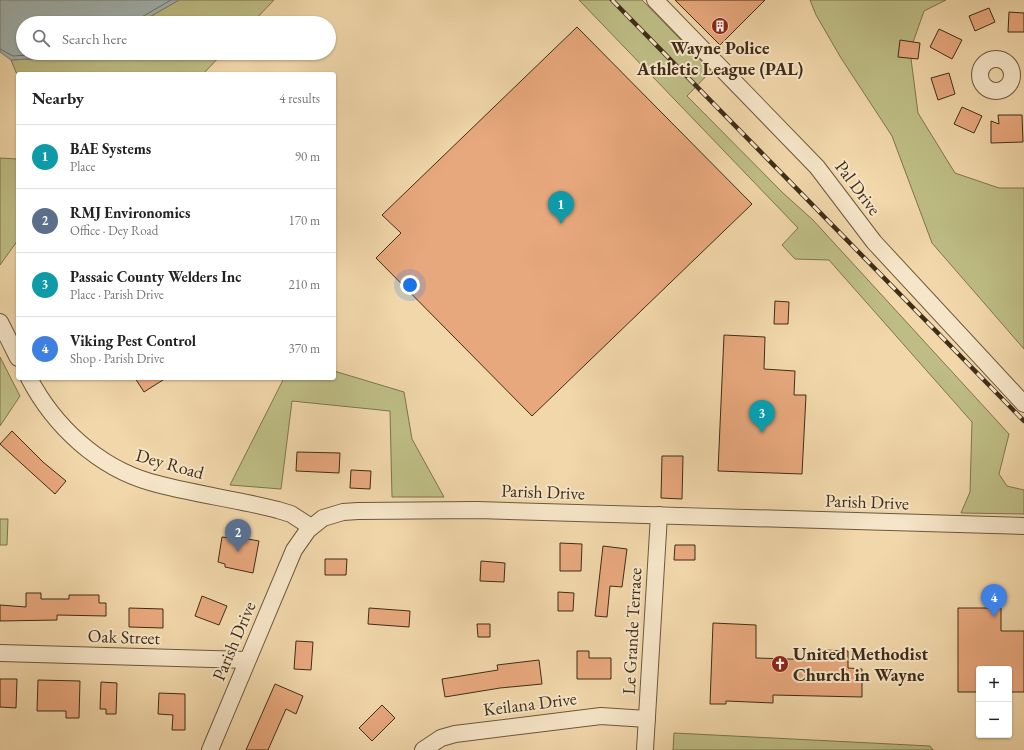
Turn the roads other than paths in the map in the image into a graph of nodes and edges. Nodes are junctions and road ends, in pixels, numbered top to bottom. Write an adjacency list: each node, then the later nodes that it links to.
1 (656, 0): 5 (street, Pal Drive)
2 (0, 322): 3 (street)
3 (16, 354)
4 (30, 380): 8 (street, Dey Road)
5 (1024, 404)
6 (659, 515): 7 (street, Parish Drive); 8 (street, Parish Drive); 11 (street, Le Grande Terrace)
7 (1024, 526)
8 (311, 527): 10 (street, Parish Drive)
9 (0, 653): 10 (street, Oak Street)
10 (247, 660): 12 (street, Parish Drive)
11 (647, 719): 13 (street, Keilana Drive); 14 (street, Le Grande Terrace)
12 (210, 750)
13 (423, 750)
14 (645, 750)

